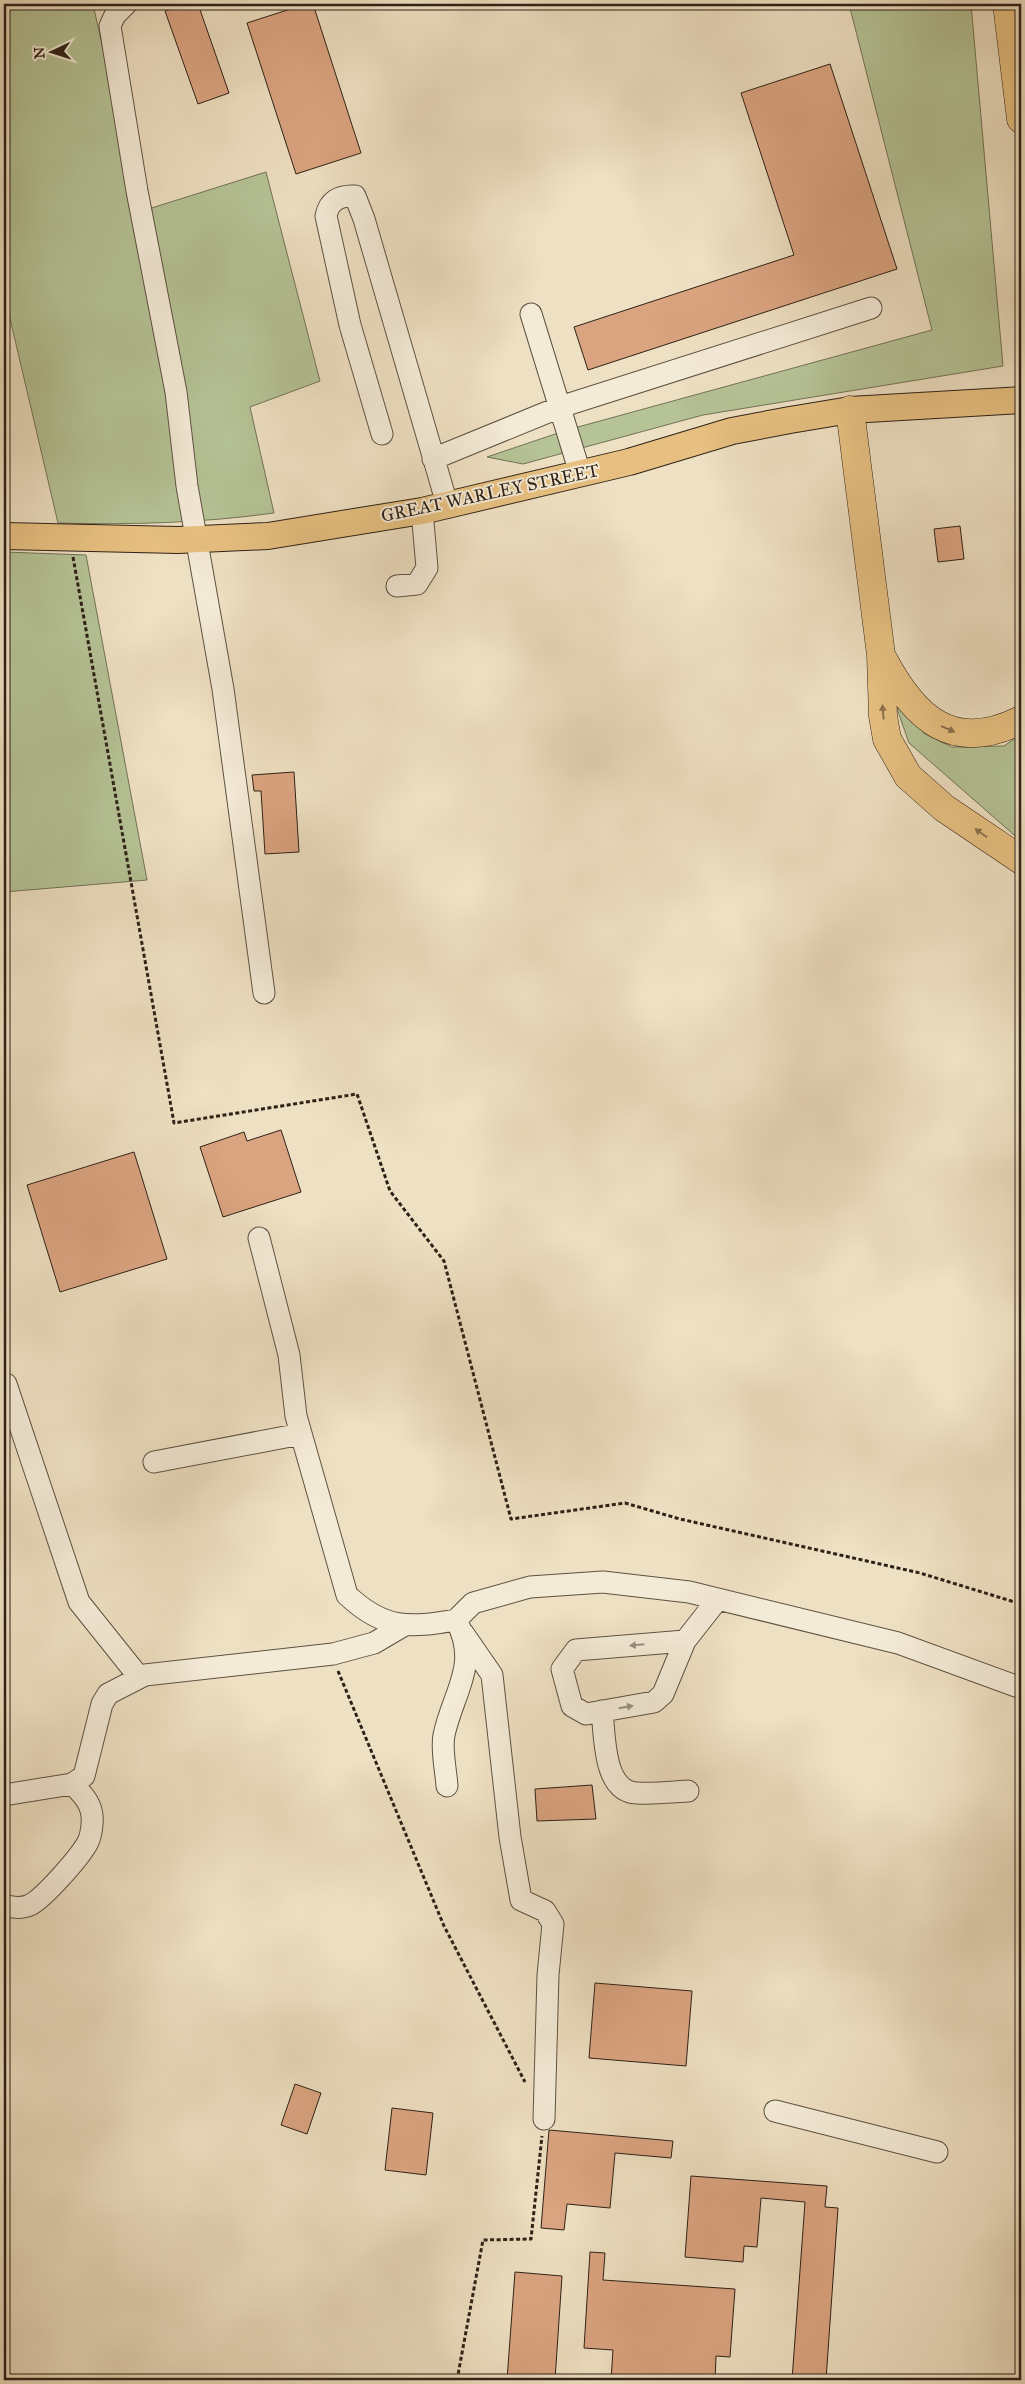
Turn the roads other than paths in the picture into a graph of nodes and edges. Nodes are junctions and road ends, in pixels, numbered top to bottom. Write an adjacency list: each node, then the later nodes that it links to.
1 (126, 4): 15 (lane)
2 (1007, 4): 3 (highway)
3 (1021, 119)
4 (871, 308): 7 (lane)
5 (531, 314): 7 (lane)
6 (1021, 400): 8 (main road, GREAT WARLEY STREET)
7 (560, 407): 10 (lane); 11 (lane)
8 (850, 410): 11 (main road, GREAT WARLEY STREET); 17 (highway)
9 (382, 434): 10 (lane)
10 (433, 459): 12 (lane)
11 (580, 473): 12 (main road, GREAT WARLEY STREET)
12 (447, 504): 13 (main road, GREAT WARLEY STREET)
13 (422, 511): 15 (main road, GREAT WARLEY STREET); 16 (lane)
14 (4, 536): 15 (main road, GREAT WARLEY STREET)
15 (196, 539): 20 (lane)
16 (397, 586)
17 (881, 655): 18 (highway, one-way to 18); 19 (highway, one-way to 17)
18 (1021, 720)
19 (1021, 860)
20 (264, 994)
21 (259, 1238): 23 (lane)
22 (6, 1384): 29 (lane)
23 (301, 1434): 24 (lane); 26 (lane)
24 (154, 1462)
25 (718, 1599): 27 (lane); 28 (lane); 30 (lane)
26 (404, 1626): 27 (lane); 29 (lane)
27 (460, 1626): 33 (lane); 38 (lane)
28 (685, 1641): 31 (lane, one-way to 28); 31 (lane, one-way to 31)
29 (139, 1677): 32 (lane)
30 (1021, 1688)
31 (602, 1711): 34 (lane)
32 (72, 1784): 35 (lane); 36 (lane)
33 (447, 1786)
34 (688, 1791)
35 (4, 1795)
36 (4, 1906)
37 (775, 2111): 39 (lane)
38 (544, 2119)
39 (937, 2152)

